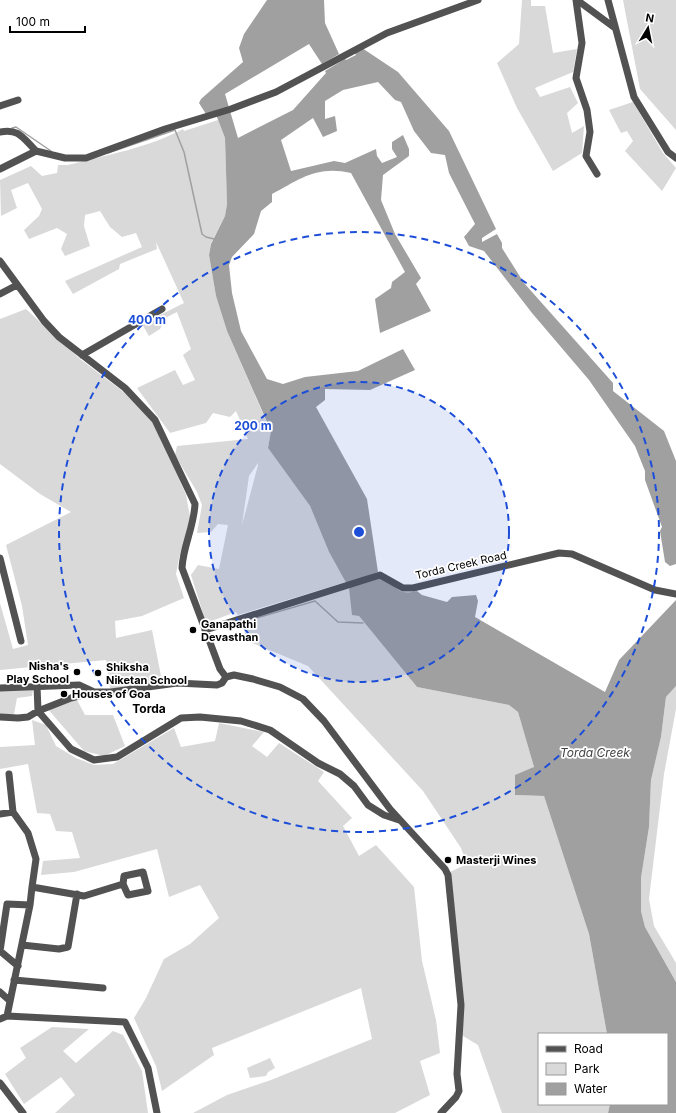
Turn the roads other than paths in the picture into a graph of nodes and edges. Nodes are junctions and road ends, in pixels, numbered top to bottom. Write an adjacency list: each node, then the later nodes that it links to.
1 (478, 0): 8 (street)
2 (576, 0): 4 (street); 11 (street)
3 (608, 0): 4 (street)
4 (615, 28): 9 (street)
5 (18, 100): 6 (street)
6 (0, 106)
7 (0, 132): 8 (street)
8 (36, 151): 10 (street)
9 (676, 158)
10 (0, 169)
11 (597, 174)
12 (0, 261): 13 (street)
13 (17, 285): 14 (street); 16 (street)
14 (0, 294)
15 (162, 309): 16 (street)
16 (82, 355): 19 (street)
17 (0, 558): 20 (street)
18 (676, 594): 19 (street, Torda Creek Road)
19 (206, 630): 21 (street)
20 (21, 640)
21 (226, 677): 24 (street); 30 (street)
22 (37, 686): 23 (street); 24 (street); 25 (street)
23 (0, 688)
24 (94, 692): 25 (street)
25 (38, 711): 26 (street); 30 (street)
26 (0, 717)
27 (9, 774): 28 (street)
28 (13, 812): 29 (street); 32 (street)
29 (0, 814)
30 (400, 820): 47 (street)
31 (124, 884): 33 (street)
32 (32, 887): 33 (street); 35 (street)
33 (77, 894): 37 (street)
34 (4, 903): 35 (street); 36 (street)
35 (30, 905): 37 (street)
36 (1, 938): 38 (street)
37 (22, 945): 38 (street)
38 (18, 966): 39 (street)
39 (14, 980): 40 (street); 42 (street)
40 (103, 988)
41 (0, 992): 42 (street)
42 (10, 1001): 43 (street)
43 (3, 1018): 46 (street)
44 (0, 1083): 45 (street)
45 (23, 1113)
46 (157, 1113)
47 (441, 1113)

